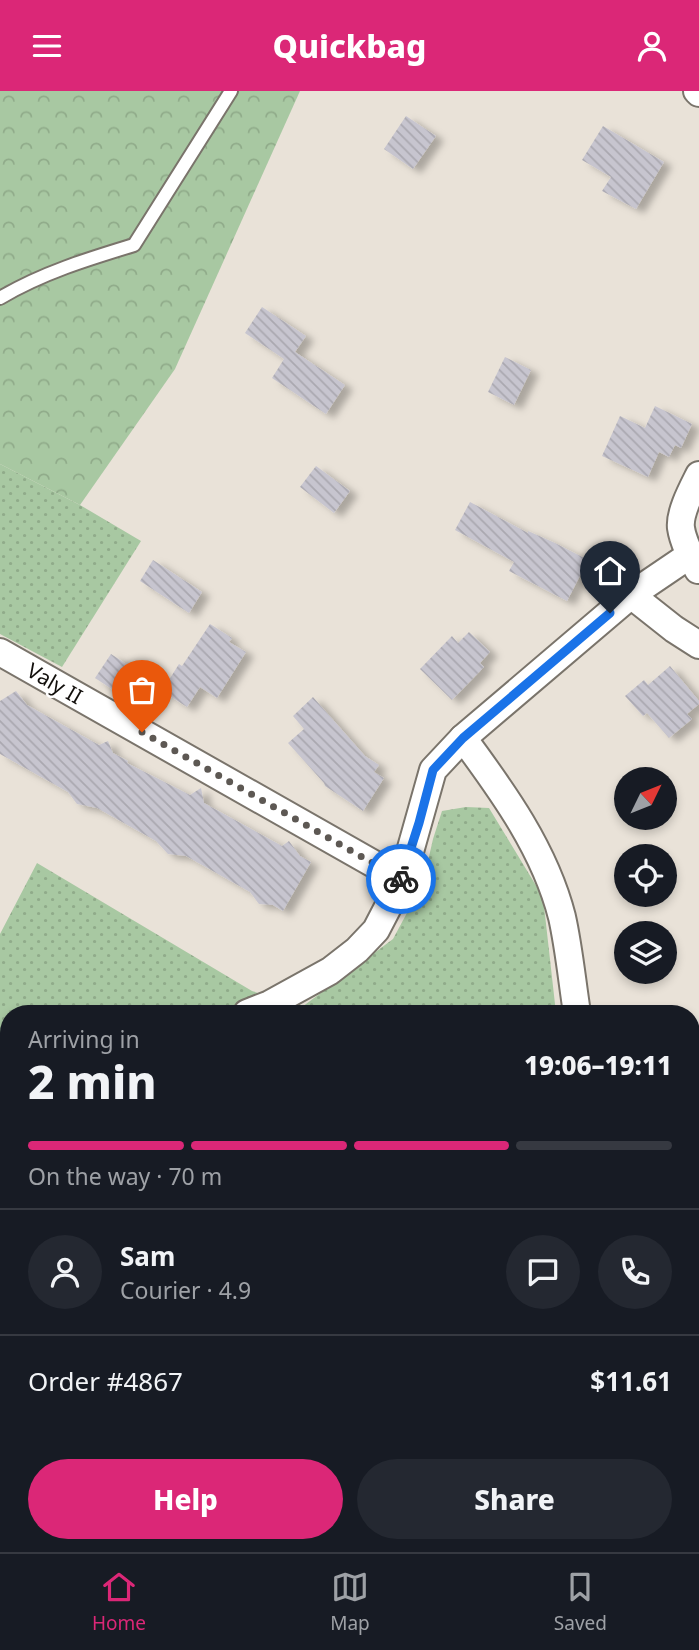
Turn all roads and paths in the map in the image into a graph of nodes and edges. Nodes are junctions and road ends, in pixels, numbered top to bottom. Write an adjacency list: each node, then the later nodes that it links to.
1 (231, 91): 2 (lane)
2 (0, 297)
3 (699, 475): 4 (street)
4 (695, 563): 5 (street)
5 (631, 594): 6 (street); 8 (street)
6 (699, 645)
7 (0, 652): 9 (street, Valy II)
8 (463, 738): 9 (street); 11 (street)
9 (402, 880): 10 (street)
10 (267, 1005)
11 (576, 1005)

